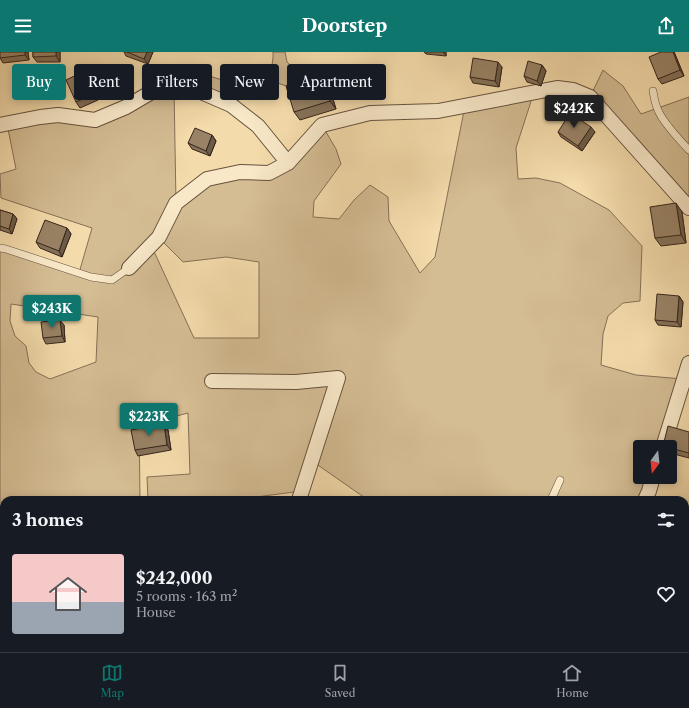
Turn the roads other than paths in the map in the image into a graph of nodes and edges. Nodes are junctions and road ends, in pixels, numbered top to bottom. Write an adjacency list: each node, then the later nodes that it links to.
1 (652, 91): 3 (lane)
2 (0, 125): 4 (street)
3 (689, 150)
4 (288, 163): 5 (street); 7 (street)
5 (689, 208)
6 (0, 248): 7 (lane)
7 (129, 268)
8 (689, 363): 10 (street)
9 (212, 381): 13 (street)
10 (665, 440)
11 (560, 480): 14 (lane)
12 (652, 484): 15 (street)
13 (300, 496)
14 (553, 496)
15 (647, 496)

